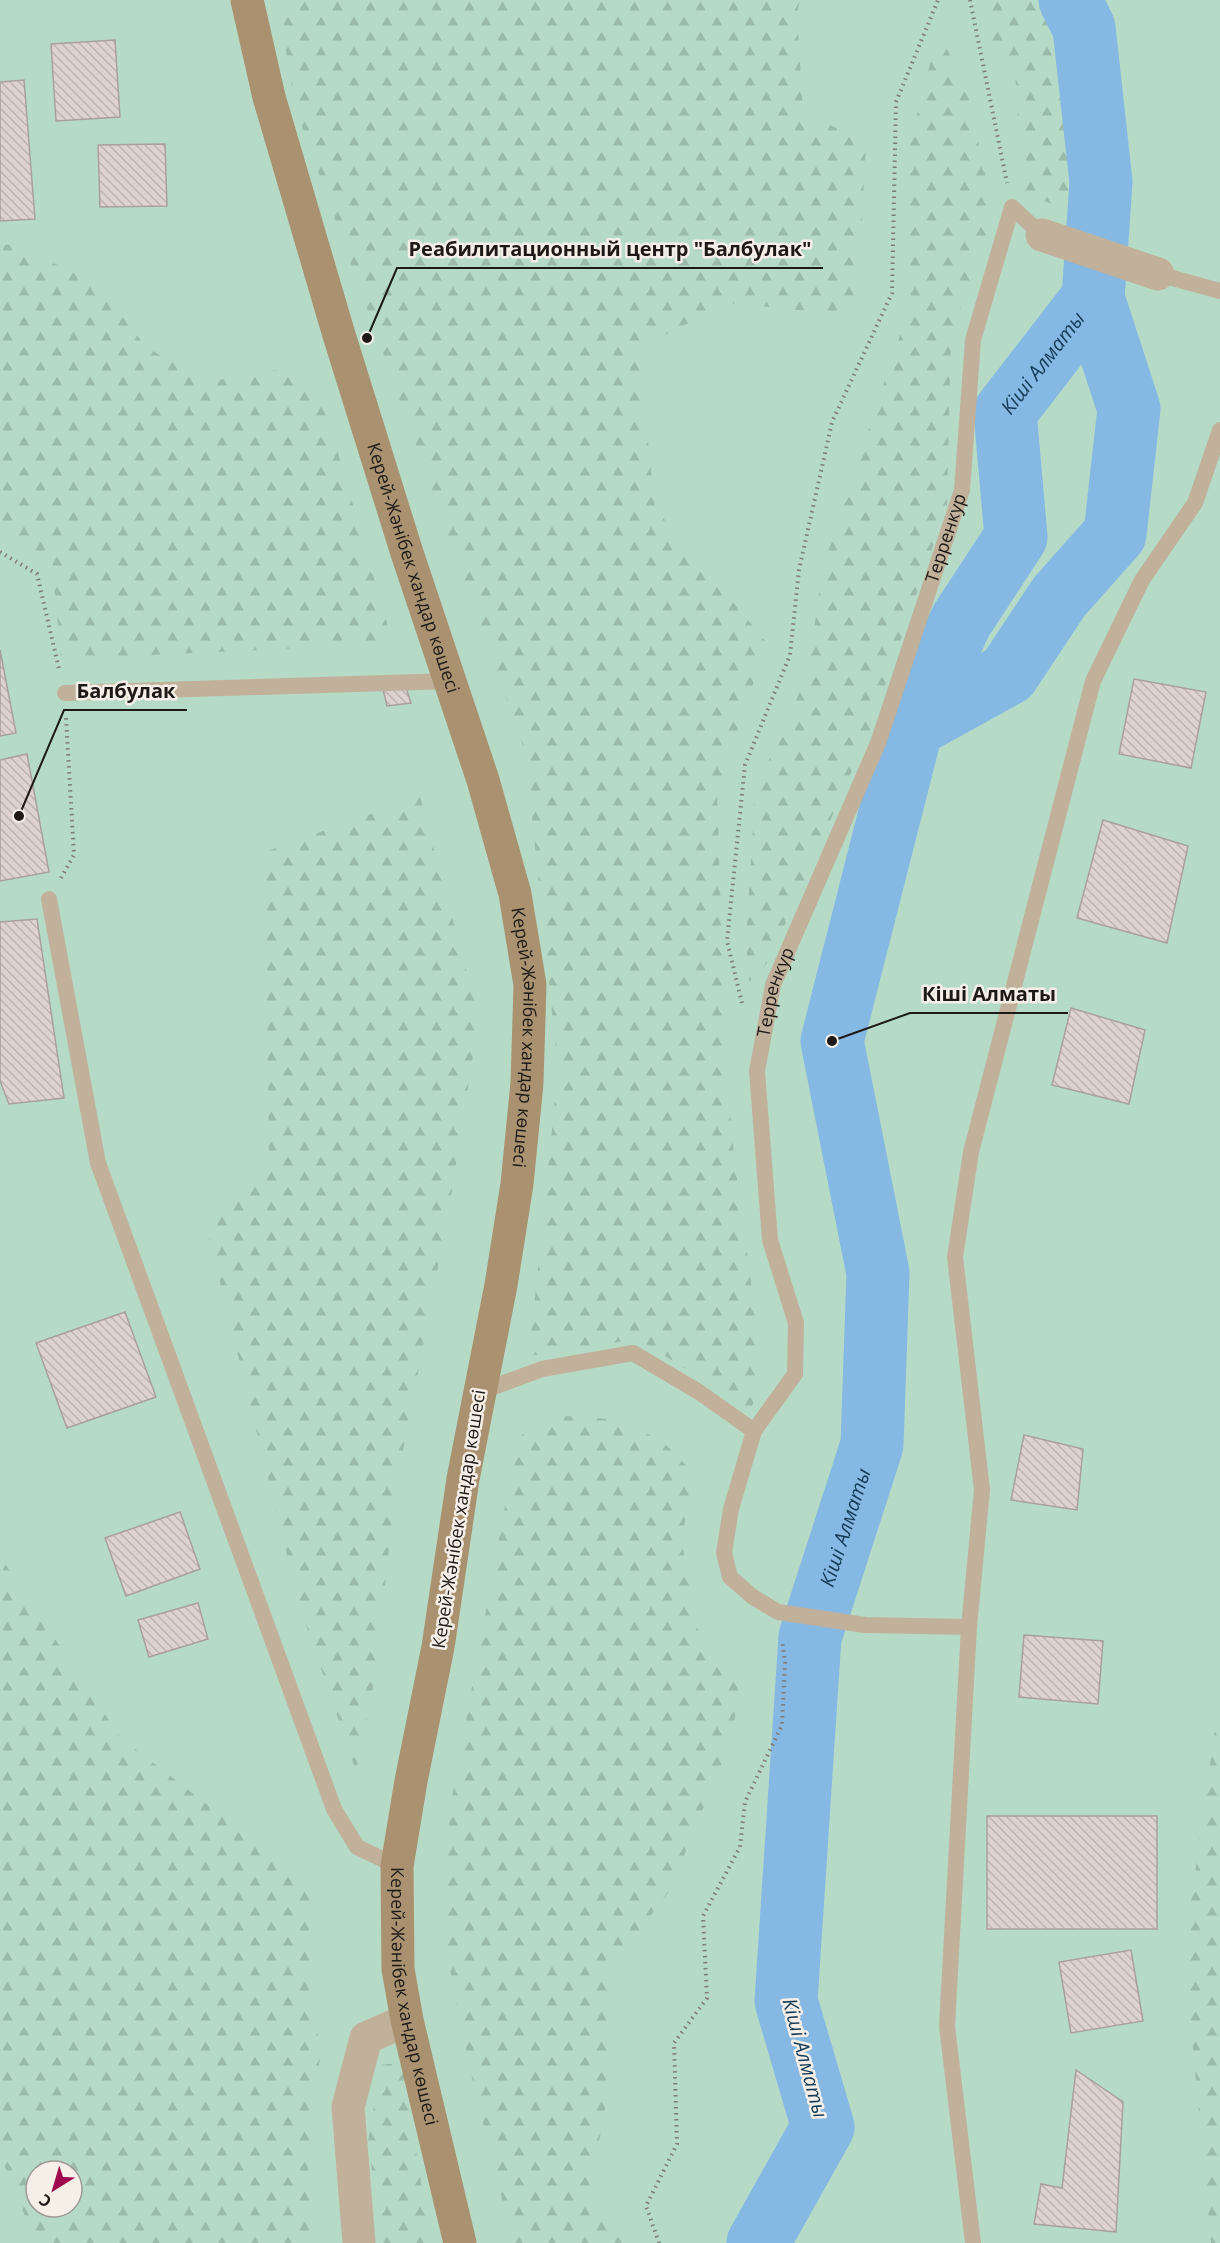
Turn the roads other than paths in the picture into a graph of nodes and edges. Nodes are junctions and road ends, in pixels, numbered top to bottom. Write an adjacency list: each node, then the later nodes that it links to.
1 (247, 0): 6 (main road, Керей-Жәнібек хандар көшесі)
2 (1042, 235): 3 (street); 10 (lane, Терренкур)
3 (1158, 274): 4 (lane)
4 (1220, 291)
5 (1220, 430): 11 (lane)
6 (451, 681): 7 (lane); 9 (main road, Керей-Жәнібек хандар көшесі)
7 (65, 693)
8 (49, 899): 12 (lane)
9 (480, 1392): 10 (lane); 12 (main road, Керей-Жәнібек хандар көшесі)
10 (754, 1431): 11 (lane, Терренкур)
11 (969, 1627): 14 (lane)
12 (397, 1866): 13 (main road, Керей-Жәнібек хандар көшесі)
13 (407, 2020): 15 (street); 16 (main road, Керей-Жәнібек хандар көшесі)
14 (971, 2236)
15 (359, 2243)
16 (460, 2243)

